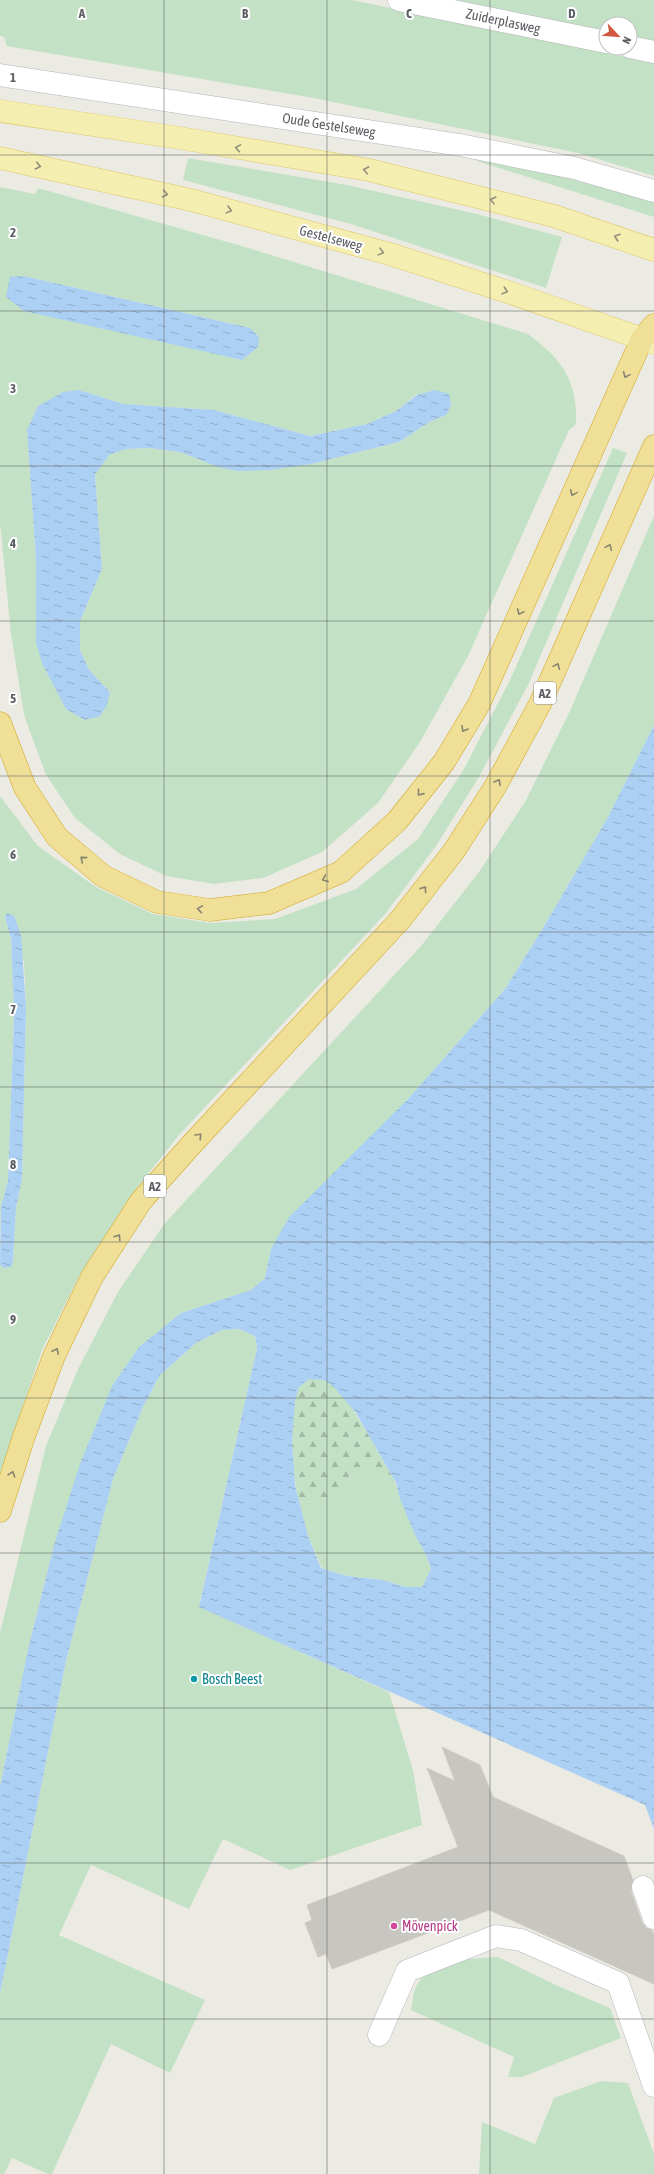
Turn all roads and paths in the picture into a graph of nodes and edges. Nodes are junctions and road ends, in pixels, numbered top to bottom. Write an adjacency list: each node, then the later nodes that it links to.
1 (399, 0): 2 (street, Zuiderplasweg)
2 (598, 40)
3 (638, 49): 4 (street)
4 (654, 52)
5 (0, 75): 8 (street, Oude Gestelseweg)
6 (0, 111): 9 (main road, one-way to 6)
7 (0, 158): 10 (main road, Gestelseweg, one-way to 10)
8 (654, 191)
9 (654, 250)
10 (650, 336): 12 (highway, one-way to 12)
11 (654, 446): 13 (highway, A2, one-way to 11)
12 (0, 723)
13 (0, 1511)
14 (643, 1887): 15 (street)
15 (654, 1918)
16 (378, 2035): 17 (street)
17 (649, 2056): 18 (street)
18 (654, 2086)

